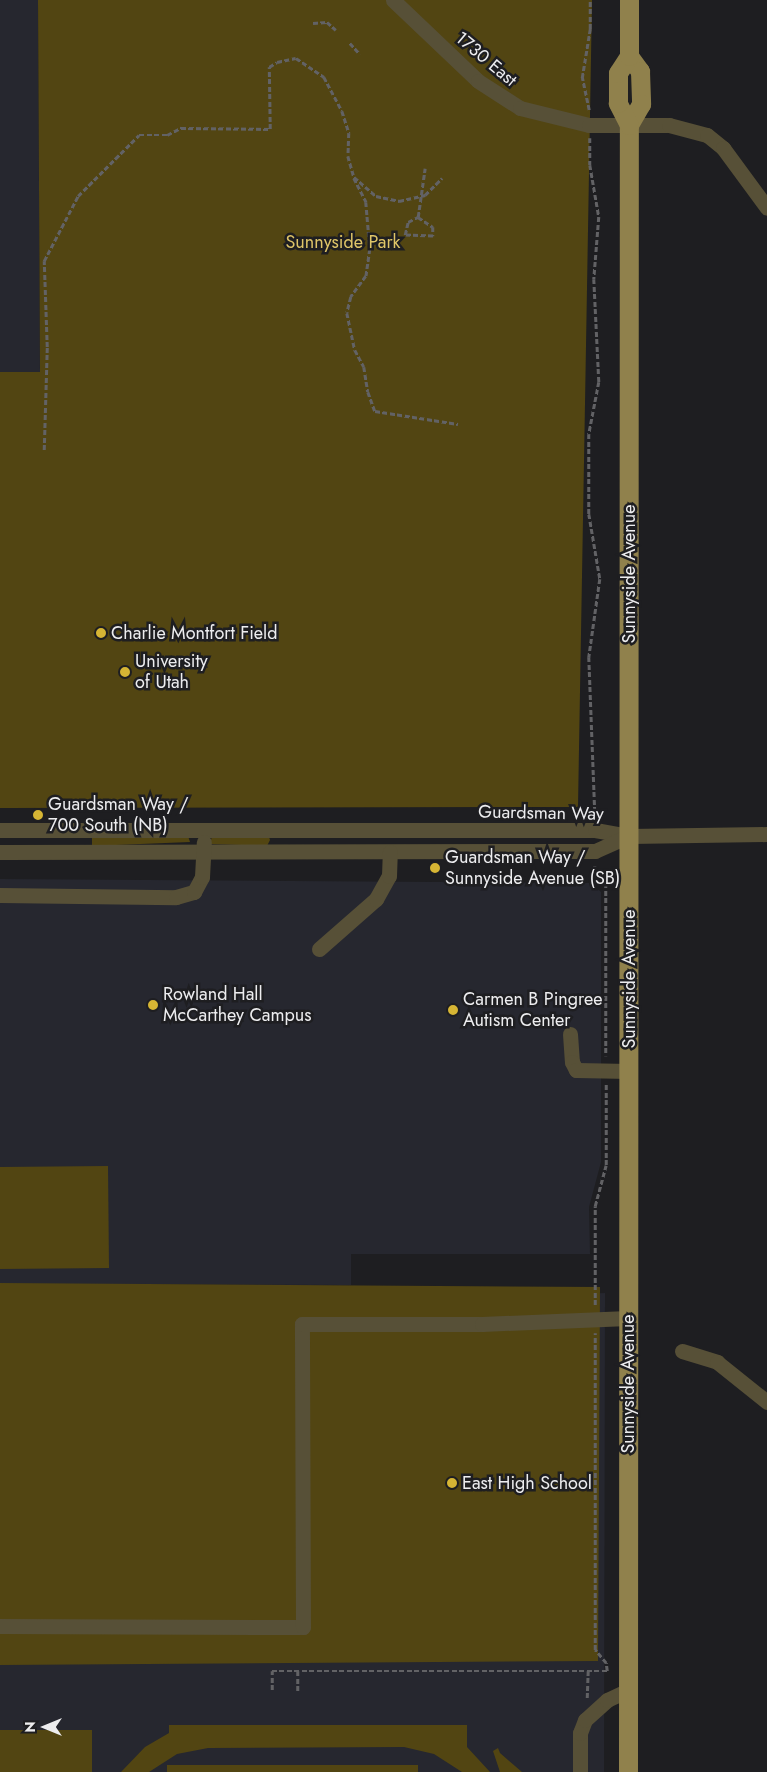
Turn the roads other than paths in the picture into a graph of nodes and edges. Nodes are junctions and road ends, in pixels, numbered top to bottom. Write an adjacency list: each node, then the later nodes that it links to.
1 (393, 0): 3 (street, 1730 East)
2 (629, 0): 3 (main road, Sunnyside Avenue)
3 (629, 125): 4 (street, 1730 East); 8 (main road, Sunnyside Avenue)
4 (767, 208)
5 (0, 830): 6 (street, Guardsman Way)
6 (203, 831): 8 (street, Guardsman Way); 10 (street)
7 (767, 834): 8 (street)
8 (628, 836): 11 (street, Guardsman Way); 15 (main road, Sunnyside Avenue)
9 (0, 852): 10 (street, Guardsman Way)
10 (204, 852): 11 (street, Guardsman Way); 12 (street)
11 (390, 852): 13 (street)
12 (0, 895)
13 (320, 949)
14 (570, 1034): 15 (street)
15 (628, 1071): 16 (main road, Sunnyside Avenue)
16 (628, 1318): 19 (street); 20 (main road, Sunnyside Avenue)
17 (682, 1351): 18 (street)
18 (767, 1402)
19 (0, 1626)
20 (628, 1690): 21 (street); 22 (main road, Sunnyside Avenue)
21 (580, 1772)
22 (628, 1772)

